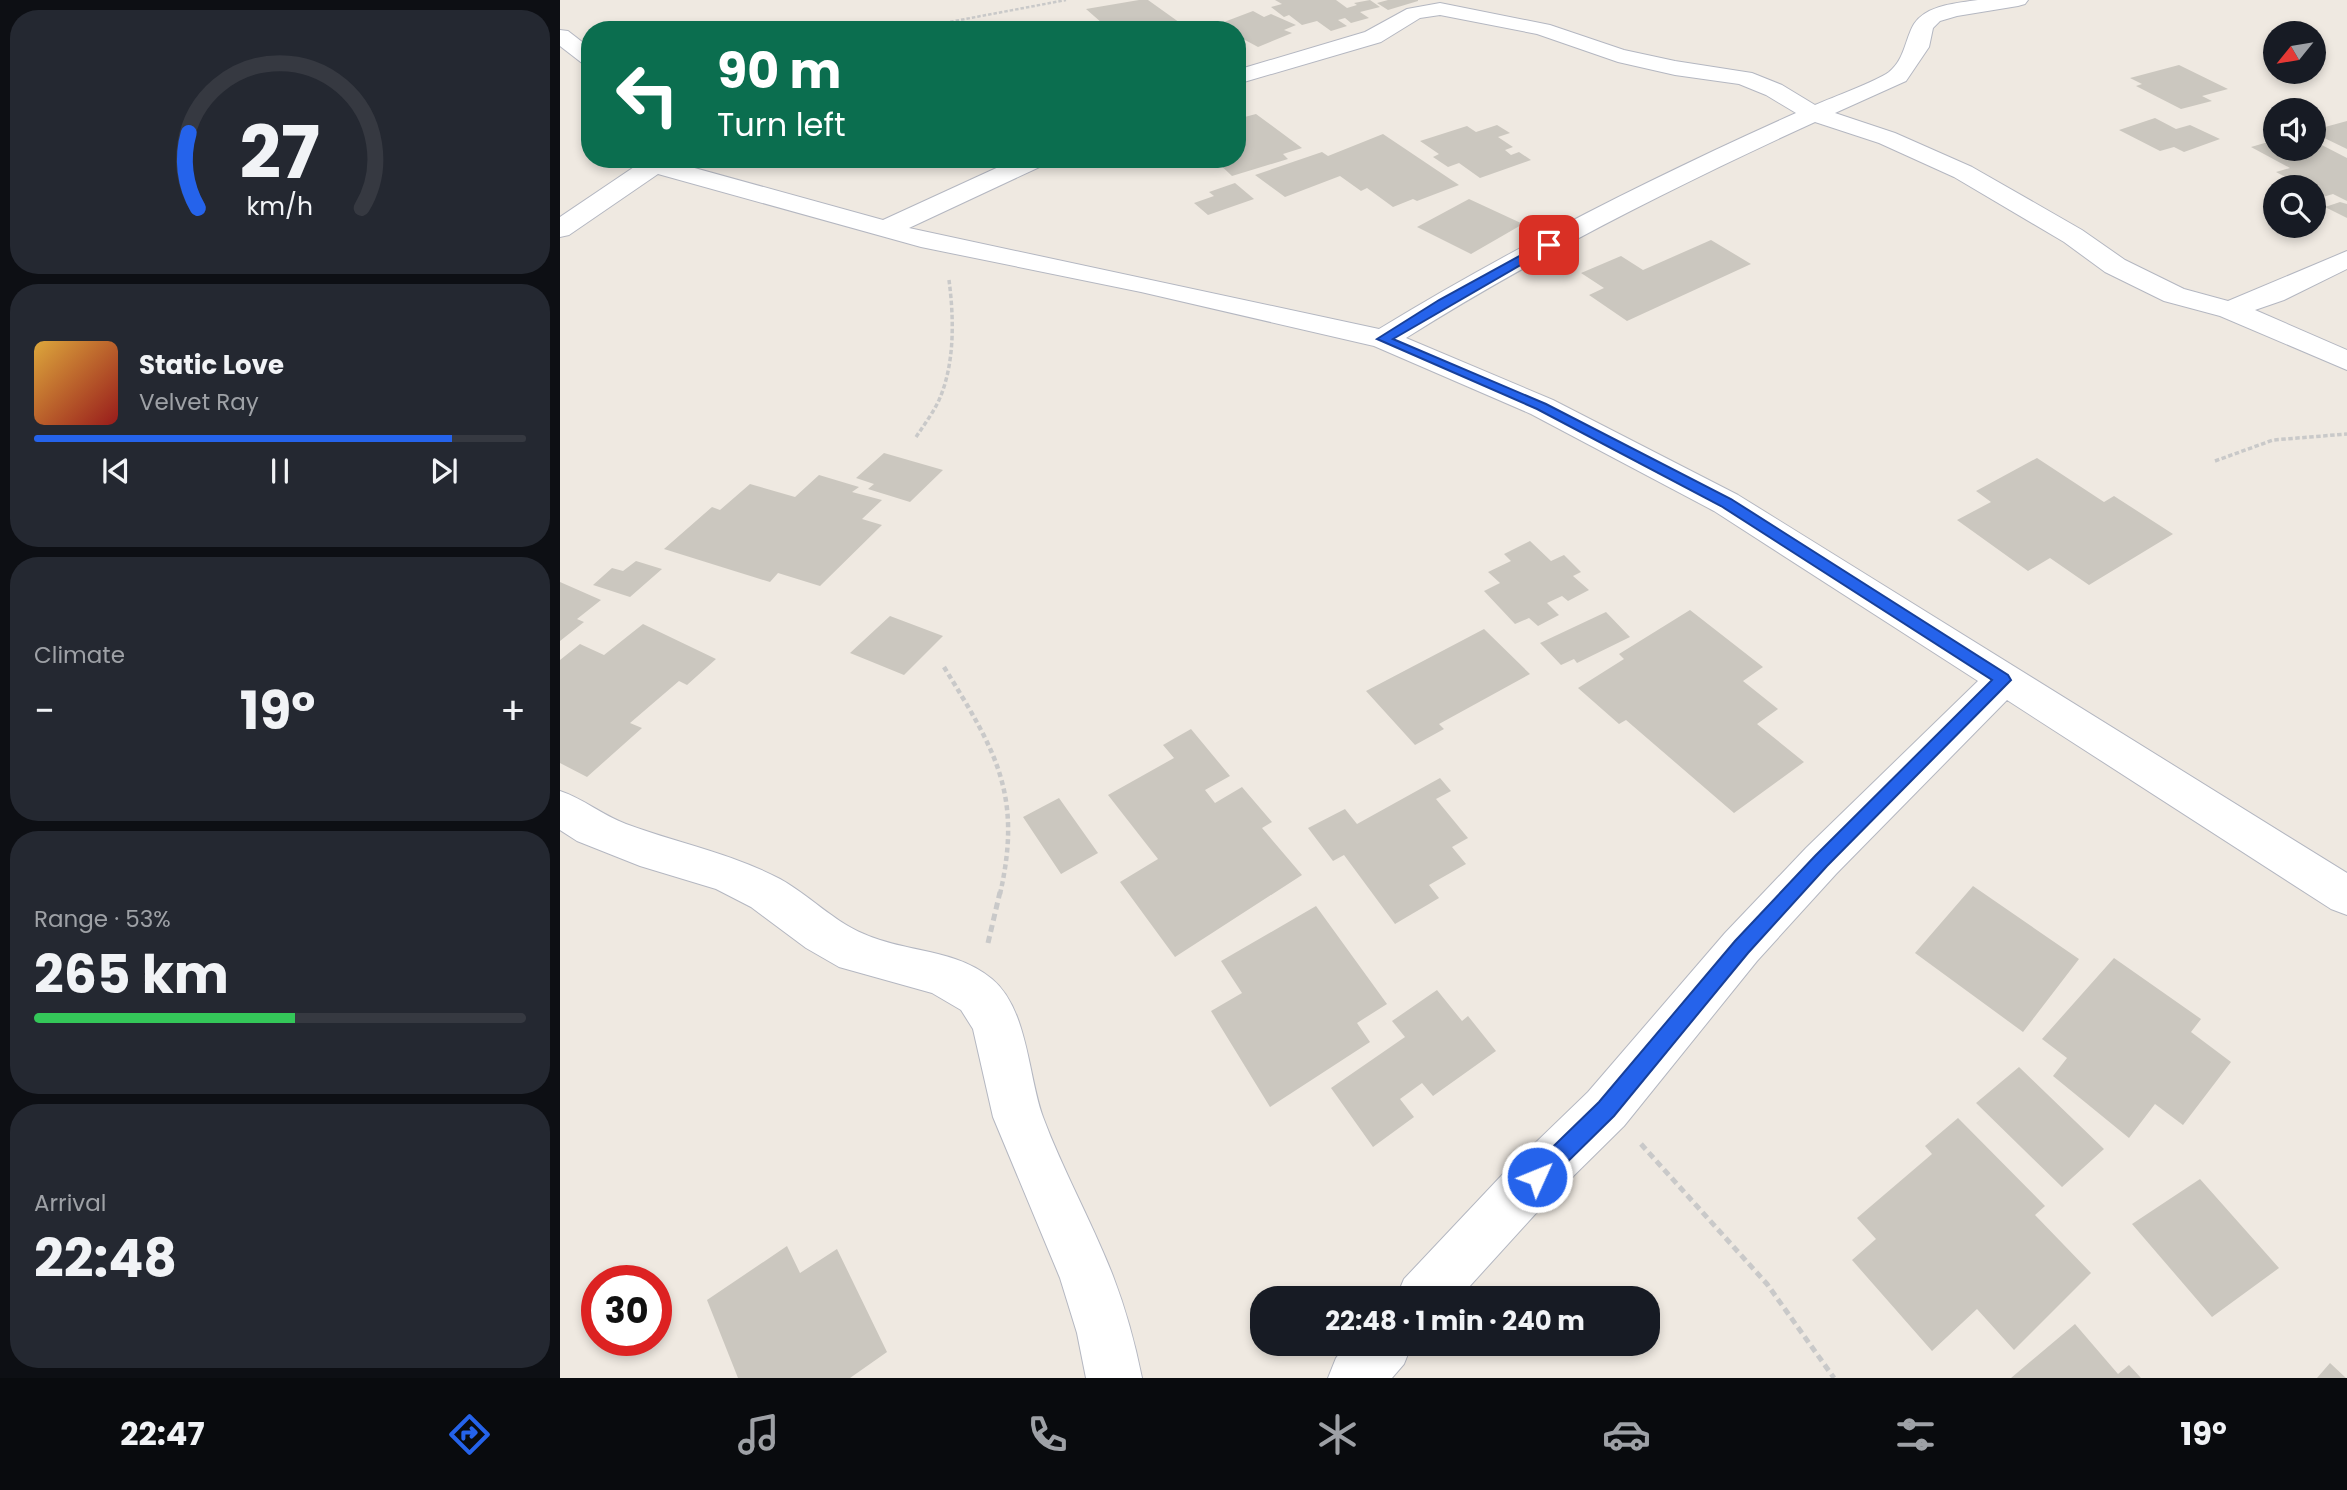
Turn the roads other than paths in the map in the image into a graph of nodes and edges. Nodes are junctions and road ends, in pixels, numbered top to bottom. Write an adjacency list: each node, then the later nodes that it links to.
1 (2018, 0): 2 (street)
2 (1929, 8): 6 (street)
3 (560, 36): 4 (street)
4 (581, 51)
5 (1246, 74): 6 (street)
6 (1812, 113): 13 (street); 14 (street)
7 (641, 168): 10 (street)
8 (670, 168): 11 (street)
9 (1017, 168): 11 (street)
10 (560, 229)
11 (885, 229): 14 (street)
12 (2347, 259): 13 (street)
13 (2230, 310): 15 (street)
14 (1383, 339): 16 (street)
15 (2347, 361)
16 (2003, 680): 18 (street); 19 (street)
17 (560, 808): 21 (street)
18 (2347, 896)
19 (1434, 1286)
20 (1374, 1356): 22 (street)
21 (1114, 1378)
22 (1356, 1378)

